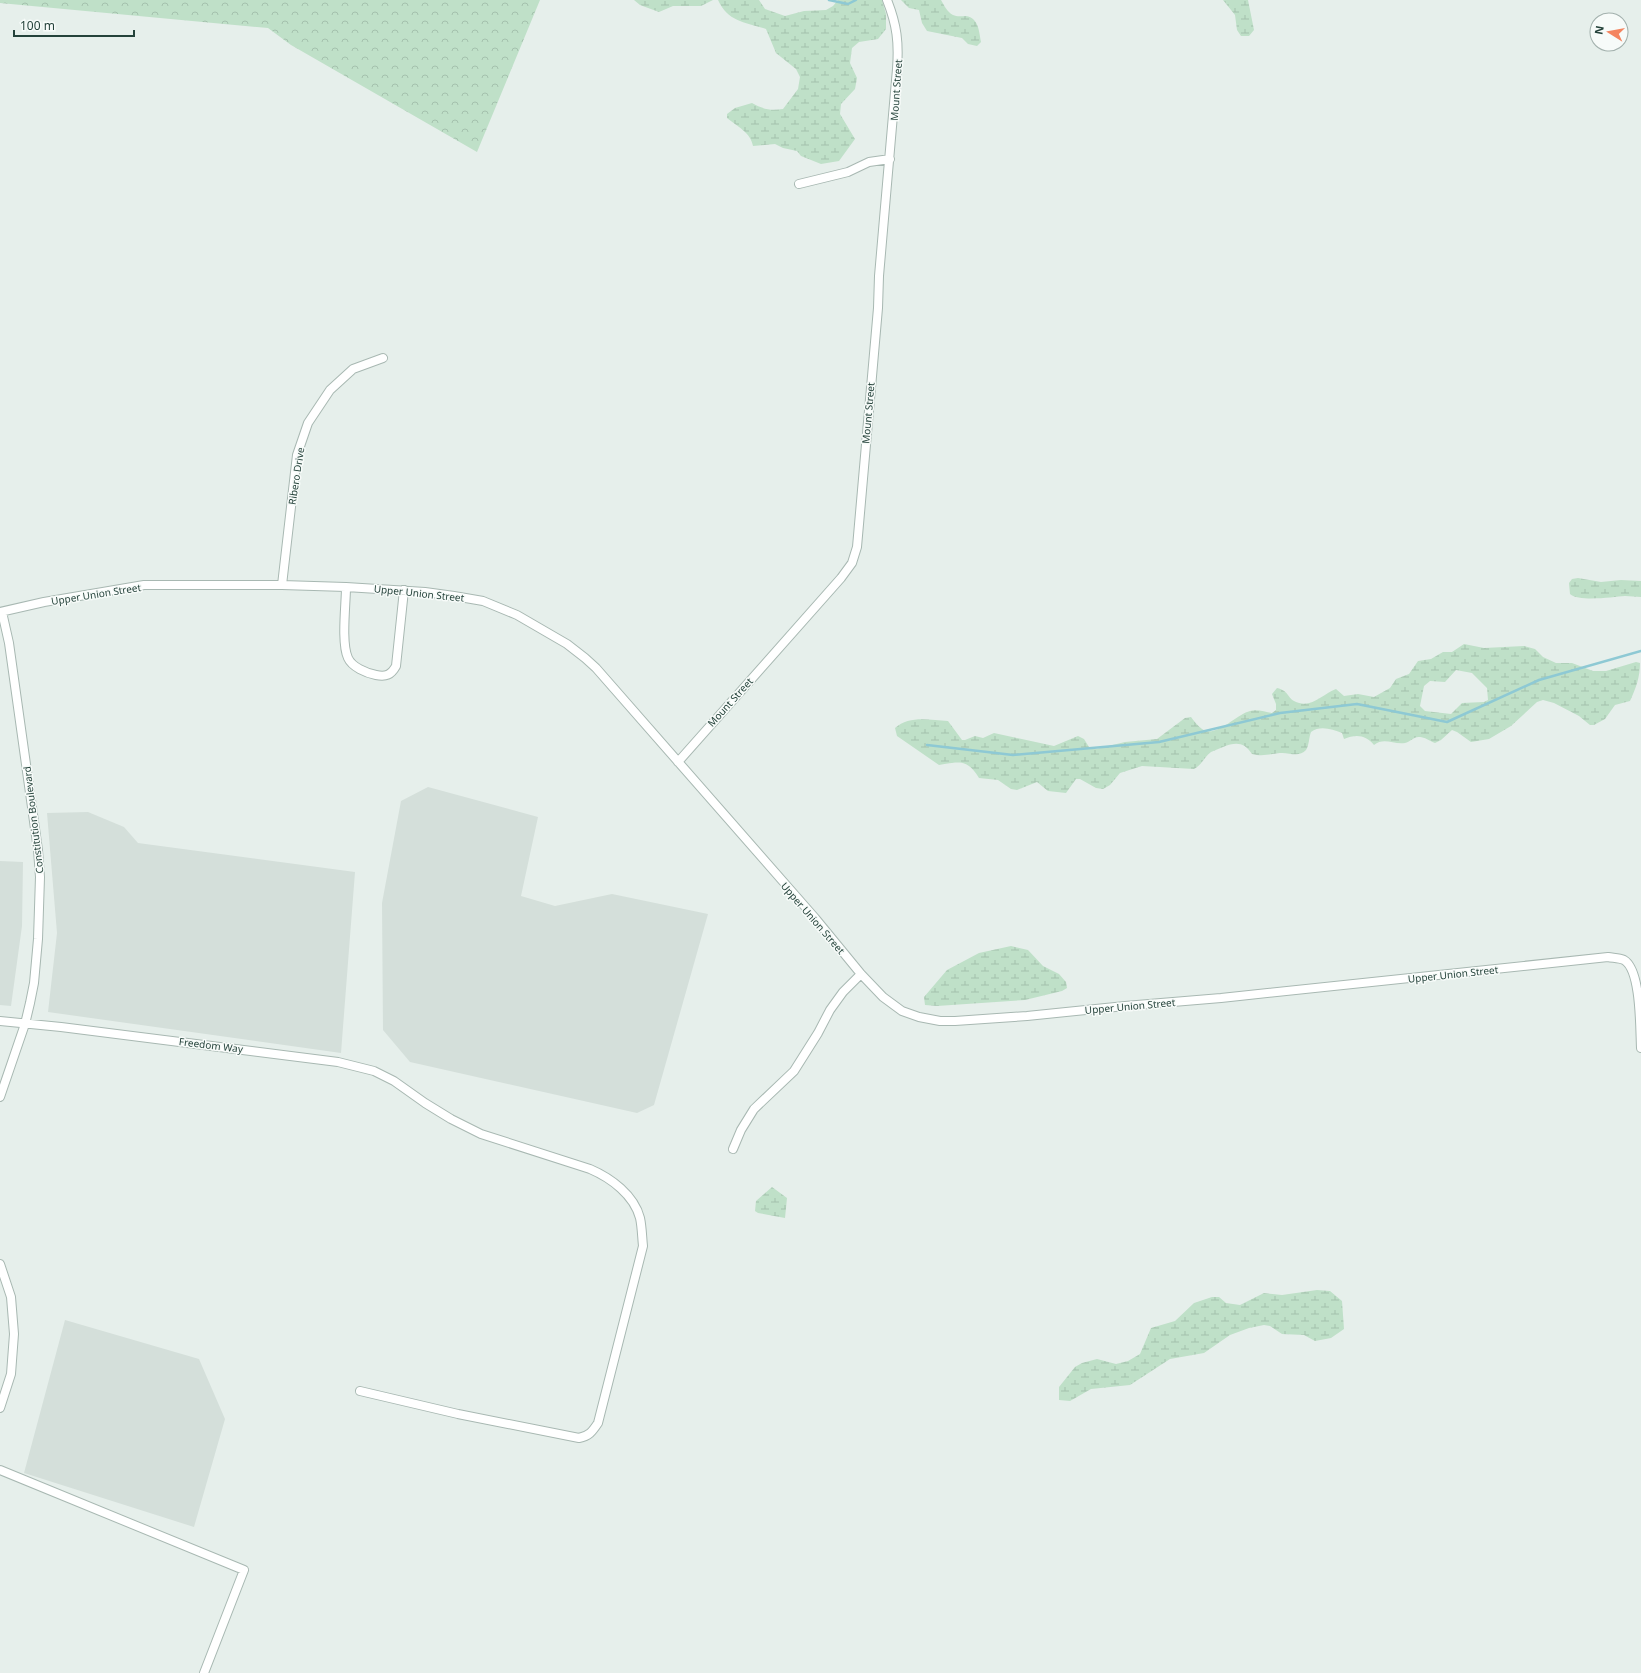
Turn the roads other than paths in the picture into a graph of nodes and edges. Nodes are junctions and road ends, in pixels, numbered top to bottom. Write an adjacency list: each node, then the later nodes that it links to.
1 (887, 0): 2 (street, Mount Street)
2 (890, 159): 3 (street); 9 (street, Mount Street)
3 (799, 184)
4 (383, 358): 5 (street, Ribero Drive)
5 (282, 585): 6 (street, Upper Union Street); 8 (street, Upper Union Street)
6 (346, 586): 7 (street, Upper Union Street); 7 (street)
7 (404, 590): 9 (street, Upper Union Street)
8 (1, 612): 12 (street, Constitution Boulevard)
9 (678, 762): 10 (street, Upper Union Street)
10 (861, 974): 13 (street, Upper Union Street); 15 (street)
11 (0, 1022): 12 (street, Freedom Way)
12 (25, 1024): 14 (street, Constitution Boulevard); 17 (street, Freedom Way)
13 (1641, 1048)
14 (0, 1097)
15 (733, 1149)
16 (0, 1264): 18 (street)
17 (360, 1391)
18 (0, 1408)
19 (0, 1470): 20 (street)
20 (204, 1673)

